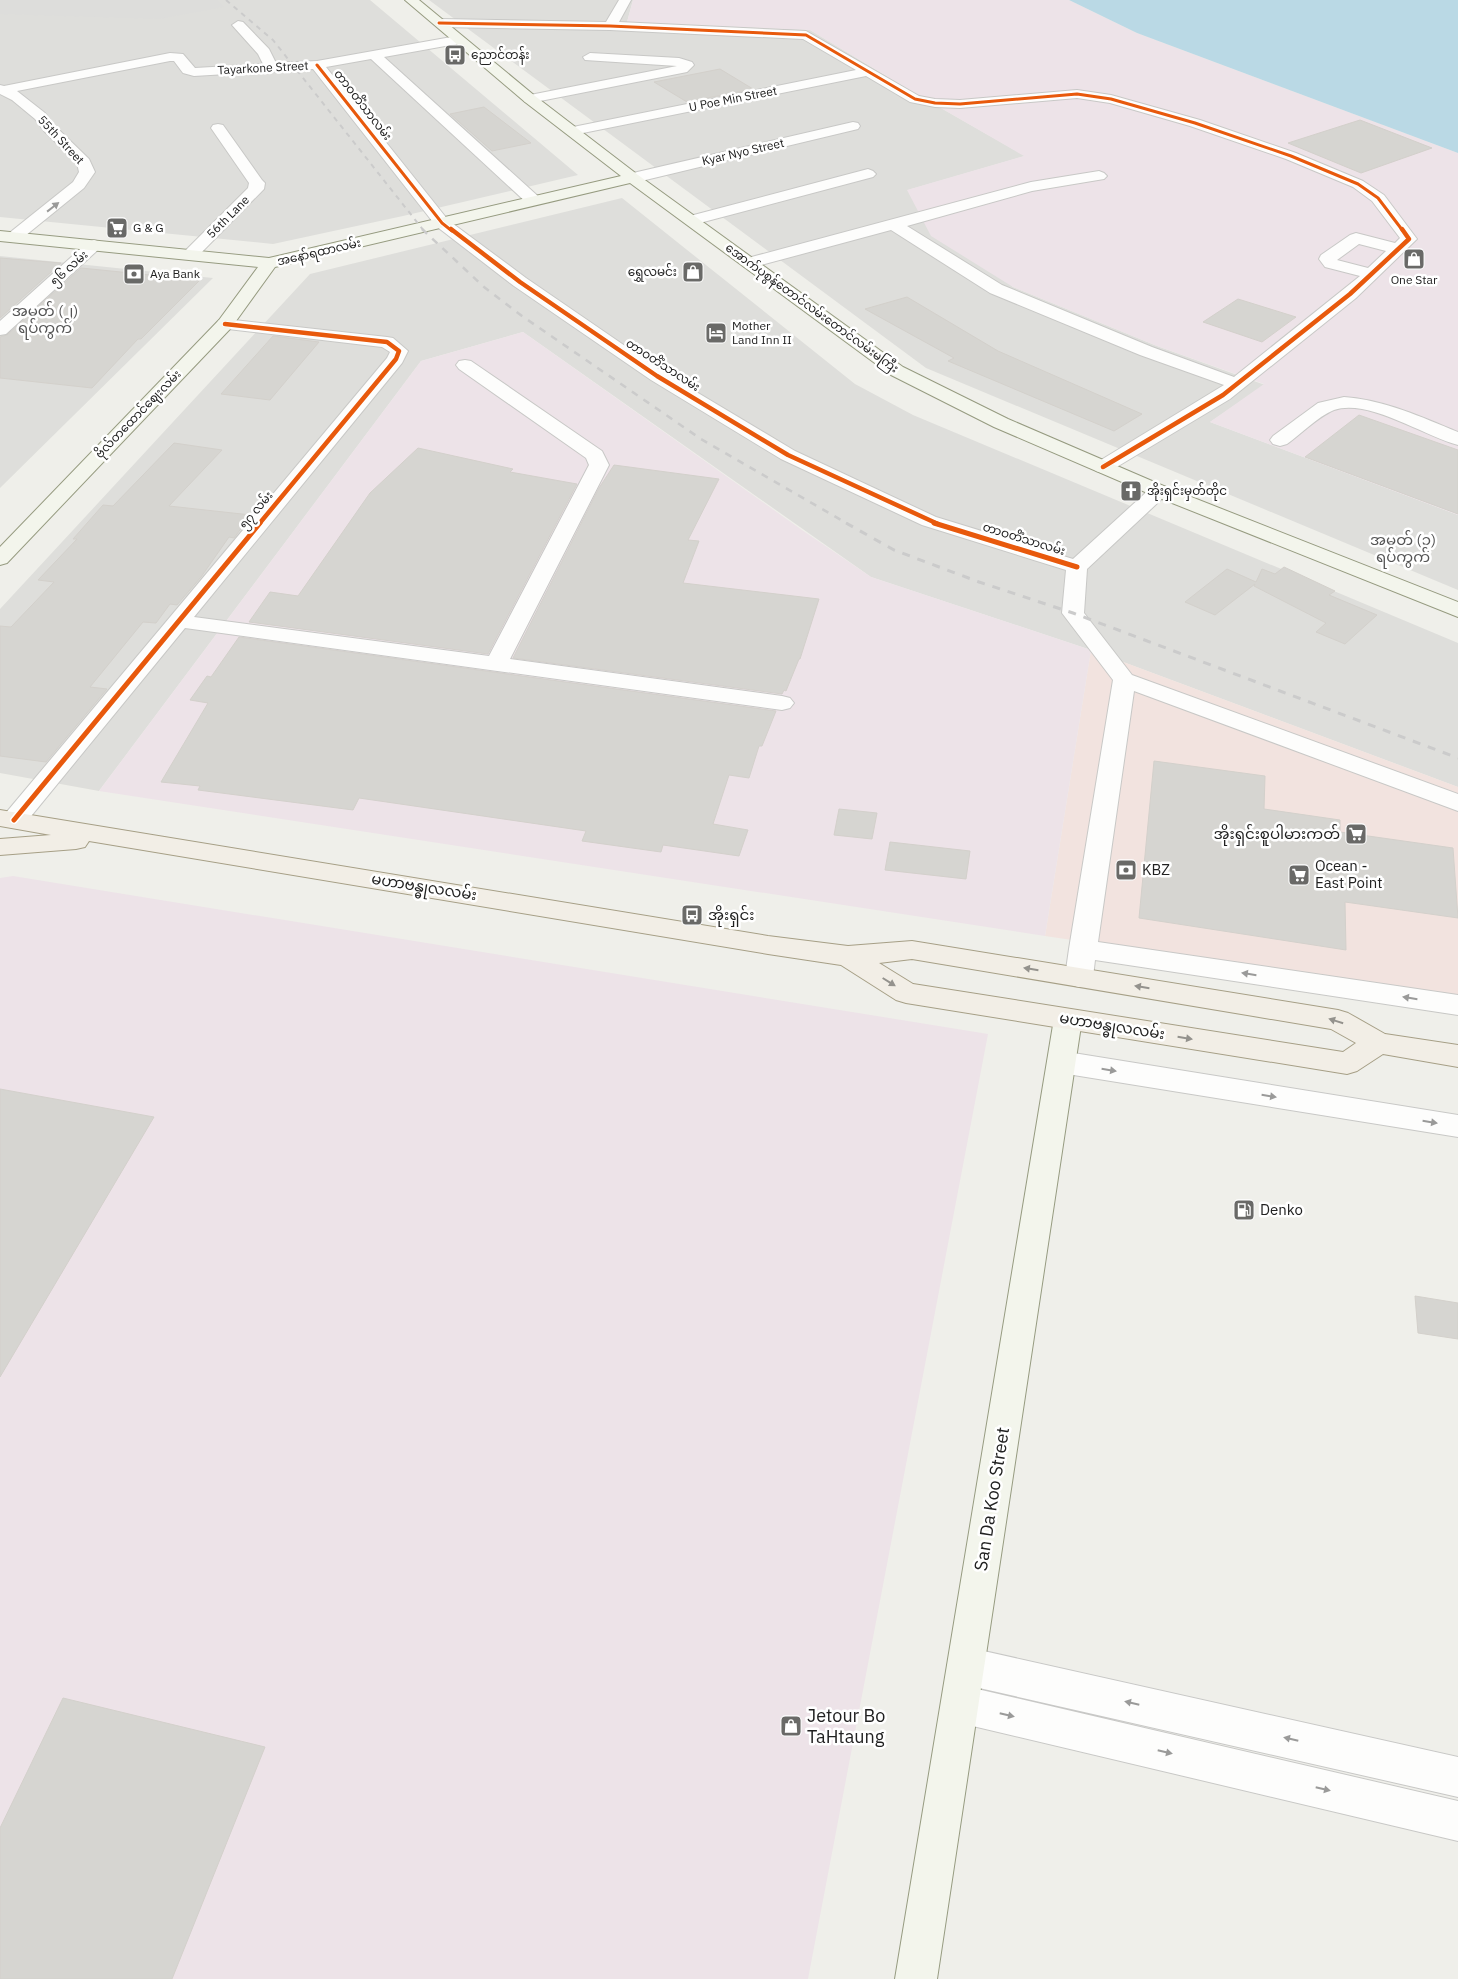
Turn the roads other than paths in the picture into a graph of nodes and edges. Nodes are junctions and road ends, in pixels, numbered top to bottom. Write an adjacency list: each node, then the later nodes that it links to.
1 (411, 0): 3 (main road, အောက်ပုစွန်တောင်လမ်းတောင်လမ်းမကြီး)
2 (625, 0): 5 (street)
3 (439, 23): 5 (street); 6 (main road, အောက်ပုစွန်တောင်လမ်းတောင်လမ်းမကြီး)
4 (238, 25): 10 (street)
5 (610, 26): 11 (street)
6 (457, 40): 7 (street, Tayarkone Street); 13 (main road, အောက်ပုစွန်တောင်လမ်းတောင်လမ်းမကြီး)
7 (374, 55): 9 (street, Tayarkone Street); 20 (street)
8 (590, 57): 13 (street)
9 (317, 65): 10 (street, Tayarkone Street); 22 (street, တာဝတိံသာလမ်း)
10 (272, 69): 12 (street, Tayarkone Street)
11 (867, 72): 16 (street, U Poe Min Street); 26 (street)
12 (1, 89): 24 (street, 55th Street, one-way to 12)
13 (530, 99): 16 (main road, အောက်ပုစွန်တောင်လမ်းတောင်လမ်းမကြီး)
14 (854, 126): 19 (street, Kyar Nyo Street)
15 (218, 128): 27 (street, 56th Lane)
16 (573, 131): 19 (main road, အောက်ပုစွန်တောင်လမ်းတောင်လမ်းမကြီး)
17 (868, 174): 21 (street)
18 (1099, 176): 23 (street)
19 (633, 178): 20 (main road, အနော်ရထာလမ်း); 21 (main road, အောက်ပုစွန်တောင်လမ်းတောင်လမ်းမကြီး)
20 (534, 201): 22 (main road, အနော်ရထာလမ်း)
21 (692, 220): 29 (main road, အောက်ပုစွန်တောင်လမ်းတောင်လမ်းမကြီး)
22 (442, 223): 28 (main road, အနော်ရထာလမ်း); 40 (street, တာဝတိံသာလမ်း)
23 (893, 224): 29 (street); 34 (street)
24 (7, 237): 25 (main road, အနော်ရထာလမ်း)
25 (94, 245): 27 (main road, အနော်ရထာလမ်း); 32 (street, ၅၆ လမ်း)
26 (1398, 250): 30 (street); 30 (street)
27 (190, 255): 28 (main road, အနော်ရထာလမ်း)
28 (269, 263): 31 (main road, ဗိုလ်တထောင်ဈေးလမ်း)
29 (750, 263): 37 (main road, အောက်ပုစွန်တောင်လမ်းတောင်လမ်းမကြီး)
30 (1371, 274): 34 (street)
31 (225, 324): 39 (main road, ဗိုလ်တထောင်ဈေးလမ်း); 42 (street, ၅၇ လမ်း)
32 (0, 330)
33 (465, 365): 43 (street)
34 (1237, 384): 37 (street)
35 (1458, 439): 36 (street)
36 (1280, 440)
37 (1103, 467): 38 (main road, အောက်ပုစွန်တောင်လမ်းတောင်လမ်းမကြီး)
38 (1159, 491): 40 (street); 41 (main road, အောက်ပုစွန်တောင်လမ်းတောင်လမ်းမကြီး)
39 (0, 559)
40 (1077, 567): 44 (street)
41 (1458, 610)
42 (178, 621): 43 (street); 47 (street, ၅၇ လမ်း)
43 (496, 664): 45 (street)
44 (1124, 680): 46 (street); 50 (street)
45 (782, 703)
46 (1458, 803)
47 (7, 819): 48 (main road, မဟာဗန္ဓုလလမ်း)
48 (115, 838): 49 (main road); 51 (main road, မဟာဗန္ဓုလလမ်း)
49 (0, 847)
50 (1082, 949): 52 (street); 53 (street, one-way to 50)
51 (848, 956): 52 (main road, မဟာဗန္ဓုလလမ်း, one-way to 51); 54 (main road, မဟာဗန္ဓုလလမ်း, one-way to 54)
52 (1079, 977): 55 (main road, မဟာဗန္ဓုလလမ်း, one-way to 52)
53 (1458, 1005)
54 (1068, 1019): 55 (main road, မဟာဗန္ဓုလလမ်း, one-way to 55); 57 (main road, San Da Koo Street)
55 (1380, 1043): 56 (main road, မဟာဗန္ဓုလလမ်း)
56 (1458, 1056)
57 (1061, 1062): 58 (street, one-way to 58); 59 (main road, San Da Koo Street)
58 (1458, 1126)
59 (966, 1666): 60 (main road, San Da Koo Street); 61 (street, one-way to 59)
60 (960, 1704): 63 (street, one-way to 63); 65 (main road, San Da Koo Street)
61 (1379, 1759): 62 (street); 63 (street)
62 (1458, 1777)
63 (1381, 1803): 64 (street)
64 (1458, 1821)
65 (916, 1979)

